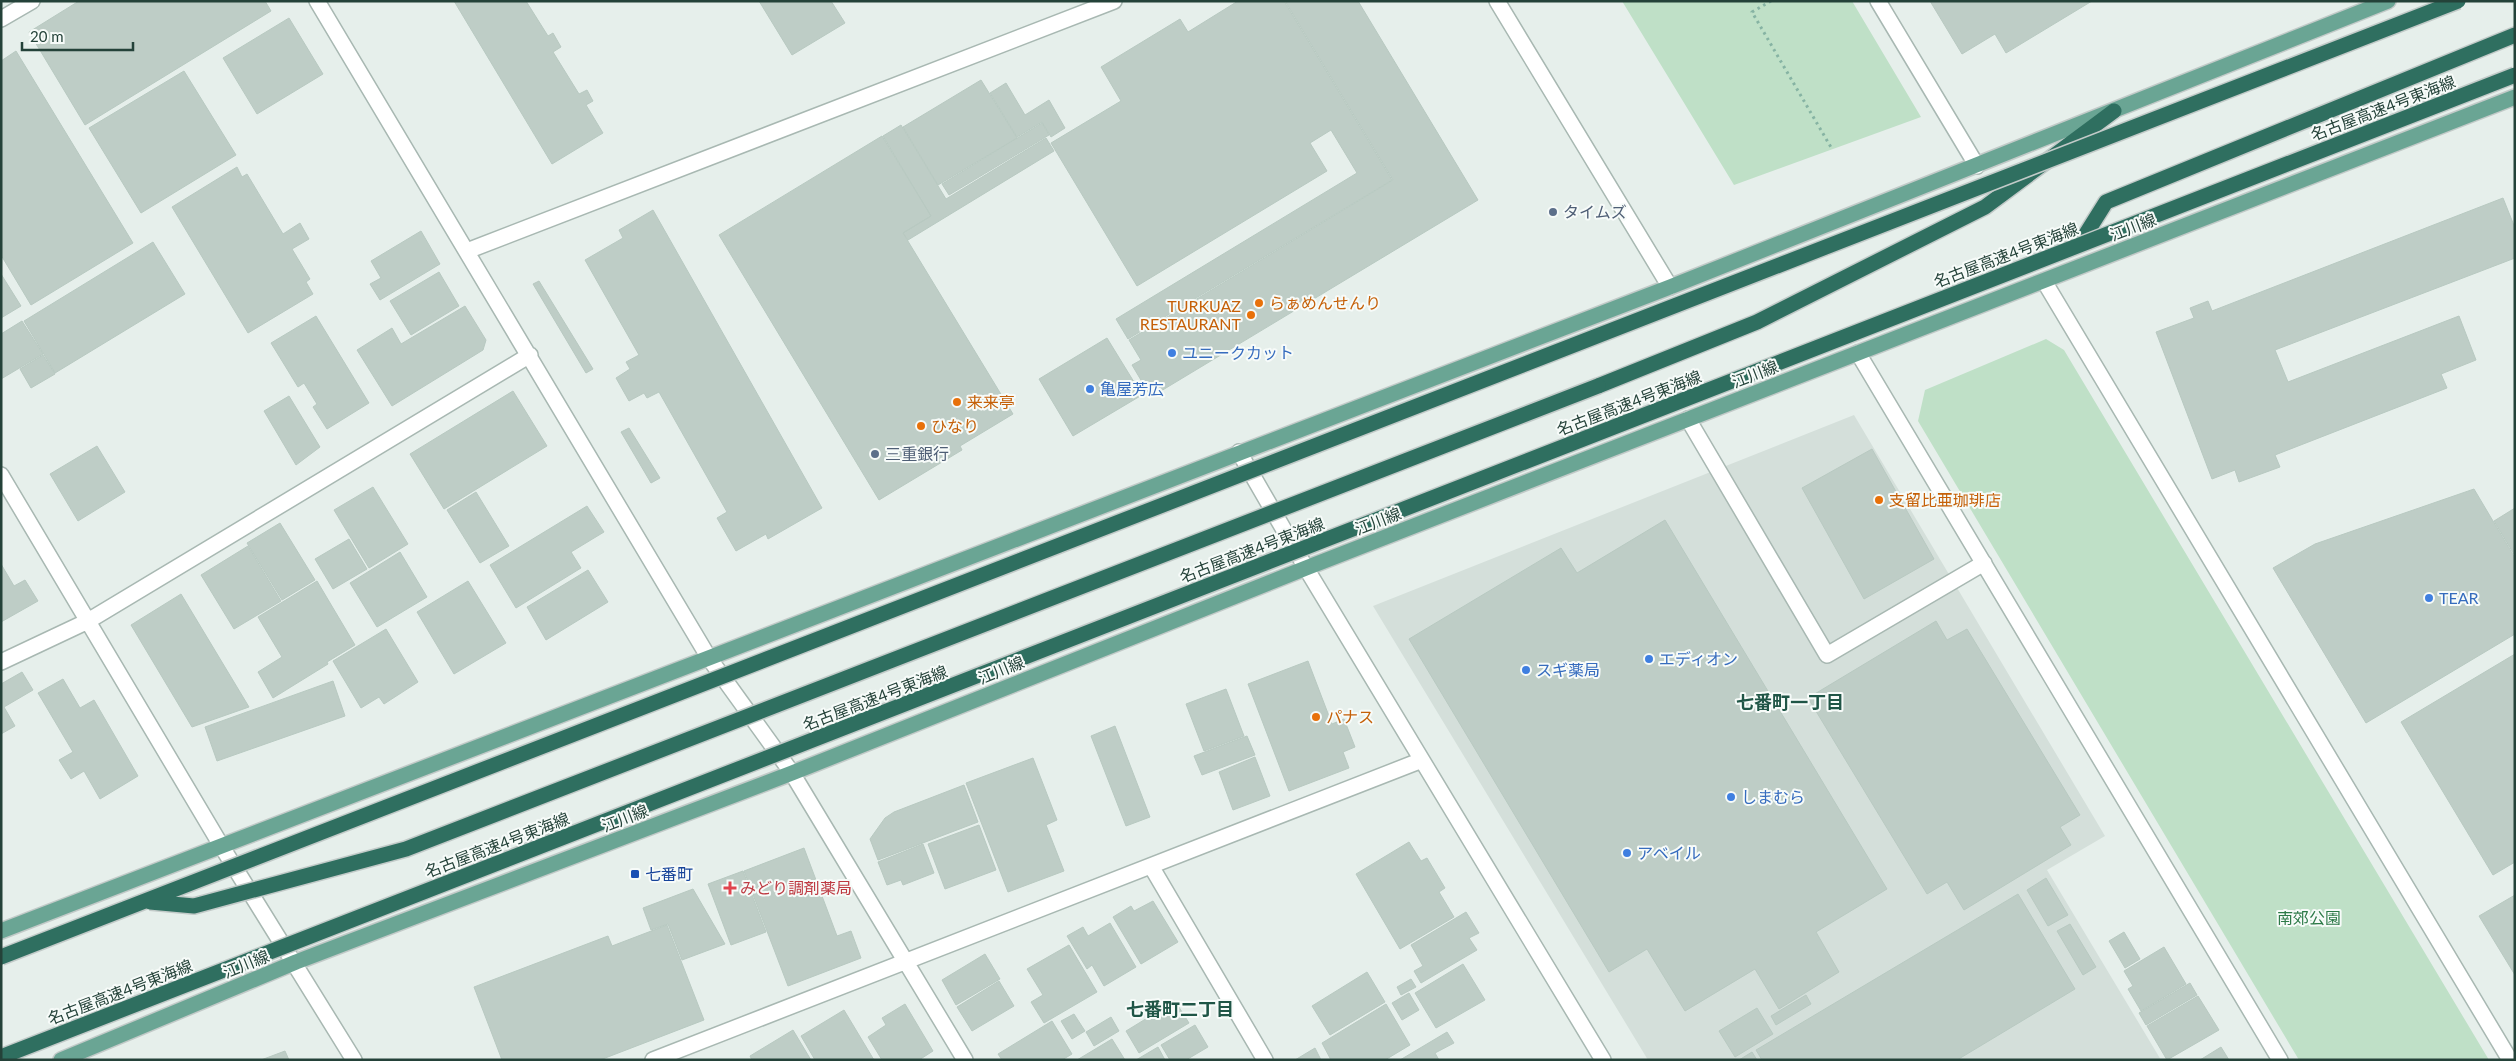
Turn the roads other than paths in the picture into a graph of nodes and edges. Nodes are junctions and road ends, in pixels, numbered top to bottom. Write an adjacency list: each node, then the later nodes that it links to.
1 (32, 1): 8 (street)
2 (317, 1): 16 (street)
3 (1114, 1): 16 (street)
4 (1497, 1): 18 (street)
5 (1878, 1): 14 (street)
6 (2388, 1): 13 (main road)
7 (2458, 1): 33 (highway, bridge)
8 (12, 6): 9 (street)
9 (1, 19)
10 (2515, 35): 15 (highway)
11 (2515, 75): 15 (highway, 名古屋高速4号東海線, bridge)
12 (2515, 97): 17 (main road, 江川線)
13 (2114, 111): 14 (main road); 33 (highway, bridge)
14 (1977, 166): 18 (main road)
15 (2079, 245): 38 (highway, 名古屋高速4号東海線, bridge)
16 (467, 251): 20 (street)
17 (2044, 281): 19 (main road, 江川線); 46 (street)
18 (1670, 287): 22 (main road)
19 (1858, 353): 21 (main road, 江川線); 24 (street)
20 (530, 356): 26 (street); 27 (street)
21 (1688, 419): 24 (street); 25 (main road, 江川線)
22 (1239, 452): 25 (street); 27 (main road)
23 (1, 475): 26 (street)
24 (1984, 563): 45 (street)
25 (1306, 568): 29 (street); 30 (main road, 江川線)
26 (88, 621): 28 (street); 31 (street)
27 (709, 658): 30 (street); 31 (main road)
28 (1, 662)
29 (1422, 760): 32 (street); 44 (street)
30 (792, 773): 36 (main road, 江川線); 37 (street)
31 (222, 847): 34 (main road); 36 (street)
32 (1151, 866): 37 (street); 43 (street)
33 (146, 901): 35 (highway, bridge)
34 (1, 931)
35 (1, 957)
36 (296, 962): 40 (main road, 江川線); 41 (street)
37 (906, 962): 39 (street); 42 (street)
38 (1, 1056)
39 (659, 1059)
40 (60, 1060)
41 (354, 1060)
42 (965, 1060)
43 (1265, 1060)
44 (1603, 1060)
45 (2280, 1060)
46 (2510, 1060)

